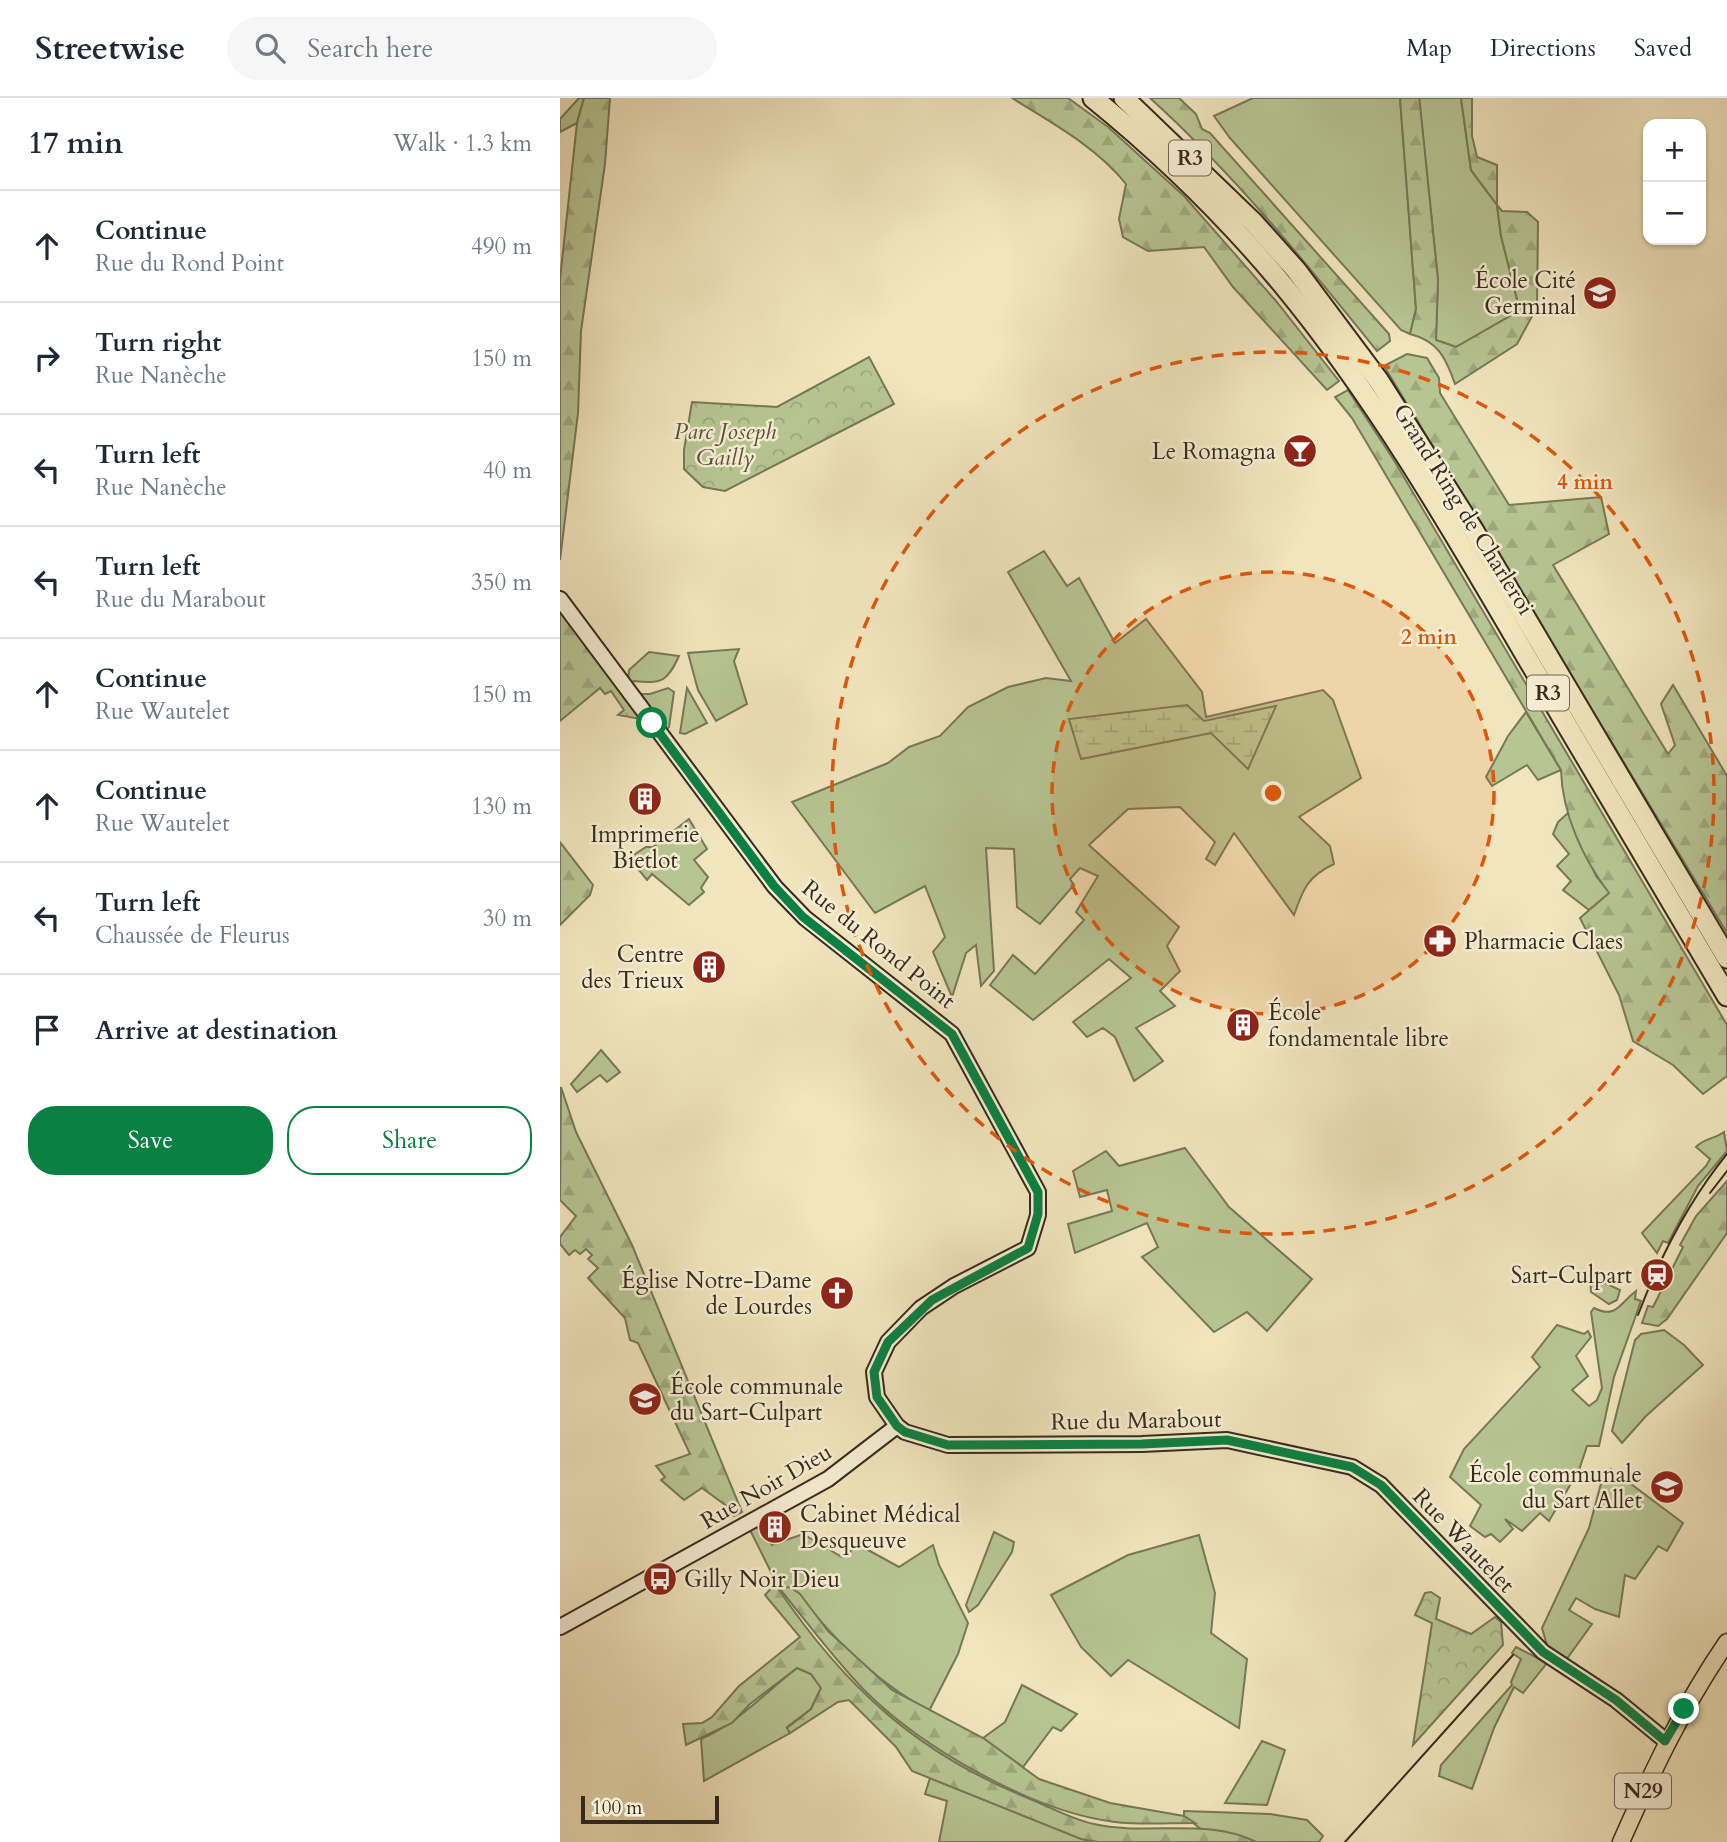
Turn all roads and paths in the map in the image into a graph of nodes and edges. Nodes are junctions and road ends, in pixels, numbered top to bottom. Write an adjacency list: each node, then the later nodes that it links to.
1 (1080, 98): 4 (highway)
2 (1093, 98): 4 (highway, Grand Ring de Charleroi / R3)
3 (1124, 98): 5 (highway, Grand Ring de Charleroi / R3)
4 (1127, 126): 5 (highway, Grand Ring de Charleroi / R3)
5 (1352, 359): 7 (highway, Grand Ring de Charleroi / R3); 8 (highway, Grand Ring de Charleroi / R3)
6 (560, 598): 9 (street, Rue du Rond Point)
7 (1727, 958)
8 (1727, 996)
9 (897, 1426): 10 (street, Rue du Marabout); 11 (street, Rue Noir Dieu)
10 (1373, 1481): 13 (street, Rue Wautelet)
11 (560, 1627)
12 (1727, 1642): 13 (main road, N29)
13 (1665, 1741): 14 (main road, N29)
14 (1620, 1842)

